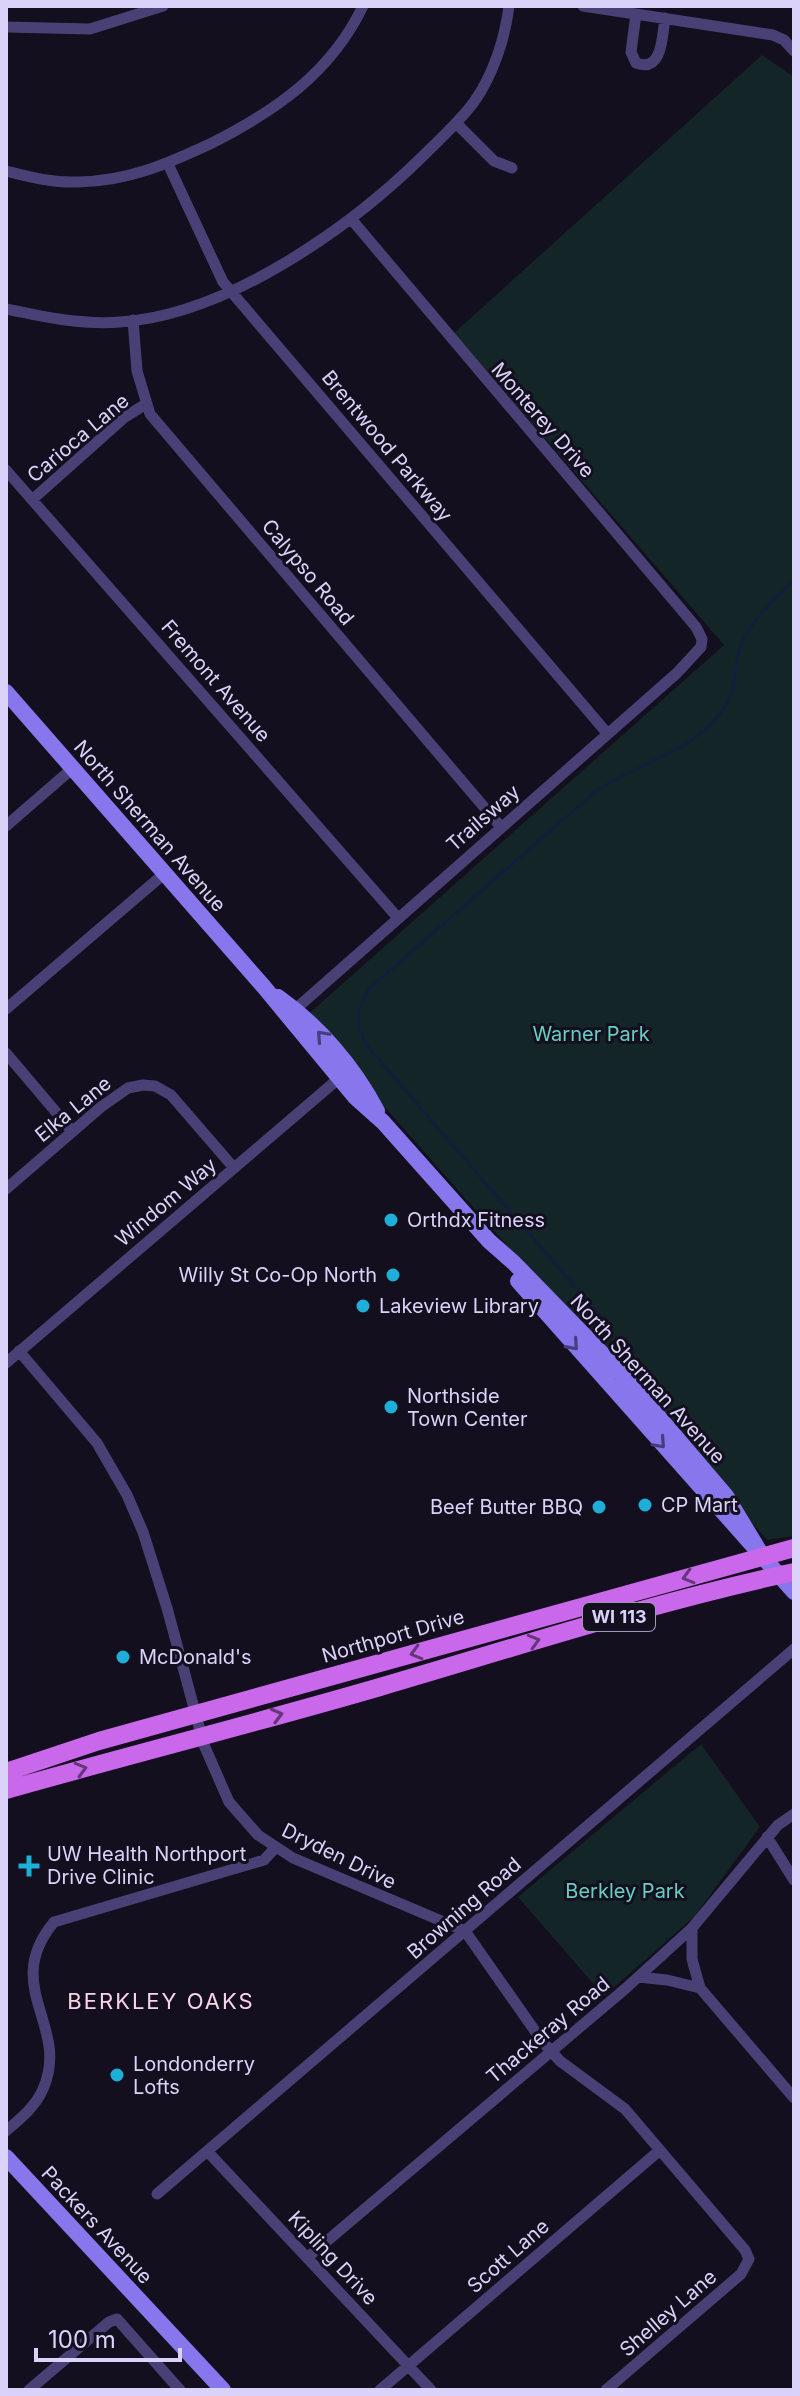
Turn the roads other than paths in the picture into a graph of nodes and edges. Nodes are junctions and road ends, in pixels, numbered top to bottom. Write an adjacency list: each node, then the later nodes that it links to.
1 (163, 6): 7 (street)
2 (363, 6): 10 (street)
3 (509, 6): 9 (street)
4 (583, 6): 5 (street)
5 (636, 14): 6 (street); 6 (street)
6 (665, 18): 8 (street)
7 (6, 27)
8 (794, 51)
9 (456, 123): 11 (street); 13 (street)
10 (168, 164): 12 (street); 14 (street, Brentwood Parkway)
11 (512, 168)
12 (6, 171)
13 (352, 220): 14 (street); 20 (street, Monterey Drive)
14 (231, 290): 16 (street); 22 (street, Brentwood Parkway)
15 (6, 309): 16 (street)
16 (133, 320): 17 (street, Calypso Road)
17 (146, 404): 19 (street, Carioca Lane); 25 (street, Calypso Road)
18 (6, 470): 19 (street, Fremont Avenue)
19 (33, 499): 27 (street, Fremont Avenue)
20 (701, 645): 22 (street, Trailsway)
21 (6, 692): 23 (street, North Sherman Avenue)
22 (607, 733): 25 (street, Trailsway)
23 (73, 768): 24 (street); 26 (street, North Sherman Avenue)
24 (6, 826)
25 (501, 827): 27 (street, Trailsway)
26 (165, 873): 28 (street); 29 (street, North Sherman Avenue)
27 (398, 918): 29 (street, Trailsway)
28 (6, 1009)
29 (291, 1013): 31 (street, North Sherman Avenue)
30 (6, 1053): 32 (street)
31 (344, 1074): 33 (street, Windom Way); 38 (street, North Sherman Avenue)
32 (72, 1131): 33 (street, Elka Lane); 34 (street, Elka Lane)
33 (234, 1168): 35 (street, Windom Way)
34 (6, 1189)
35 (19, 1351): 36 (street, Windom Way); 44 (street, Dryden Drive)
36 (6, 1363)
37 (794, 1548): 38 (main road, Northport Drive / WI 113)
38 (763, 1557): 39 (street, North Sherman Avenue); 41 (main road, Northport Drive / WI 113, one-way to 41)
39 (787, 1574): 40 (street, North Sherman Avenue); 43 (main road, WI 113, one-way to 39)
40 (794, 1592)
41 (491, 1632): 43 (main road); 44 (main road, Northport Drive / WI 113, one-way to 44)
42 (794, 1649): 53 (street, Browning Road)
43 (460, 1663): 45 (main road, WI 113, one-way to 43)
44 (197, 1714): 45 (street, Dryden Drive); 46 (main road, Northport Drive / WI 113)
45 (202, 1736): 47 (main road, WI 113, one-way to 45); 50 (street, Dryden Drive)
46 (6, 1772)
47 (6, 1790)
48 (794, 1814): 49 (street, Thackeray Road)
49 (767, 1837): 51 (street); 52 (street, Thackeray Road)
50 (276, 1847): 53 (street, Dryden Drive); 58 (street)
51 (794, 1880)
52 (692, 1928): 54 (street, Thackeray Road); 55 (street)
53 (465, 1931): 56 (street); 60 (street, Browning Road)
54 (638, 1977): 55 (street); 56 (street, Thackeray Road)
55 (700, 1988): 57 (street)
56 (551, 2051): 59 (street); 63 (street, Thackeray Road)
57 (794, 2098)
58 (6, 2131)
59 (660, 2150): 64 (street, Scott Lane); 70 (street, Shelley Lane)
60 (207, 2151): 62 (street, Browning Road); 63 (street, Kipling Drive)
61 (6, 2157): 67 (street, Packers Avenue)
62 (157, 2194)
63 (308, 2257): 64 (street, Kipling Drive)
64 (409, 2365): 68 (street, Scott Lane); 69 (street, Kipling Drive)
65 (174, 2388): 66 (street)
66 (29, 2390)
67 (223, 2390)
68 (380, 2390)
69 (431, 2390)
70 (606, 2390)

